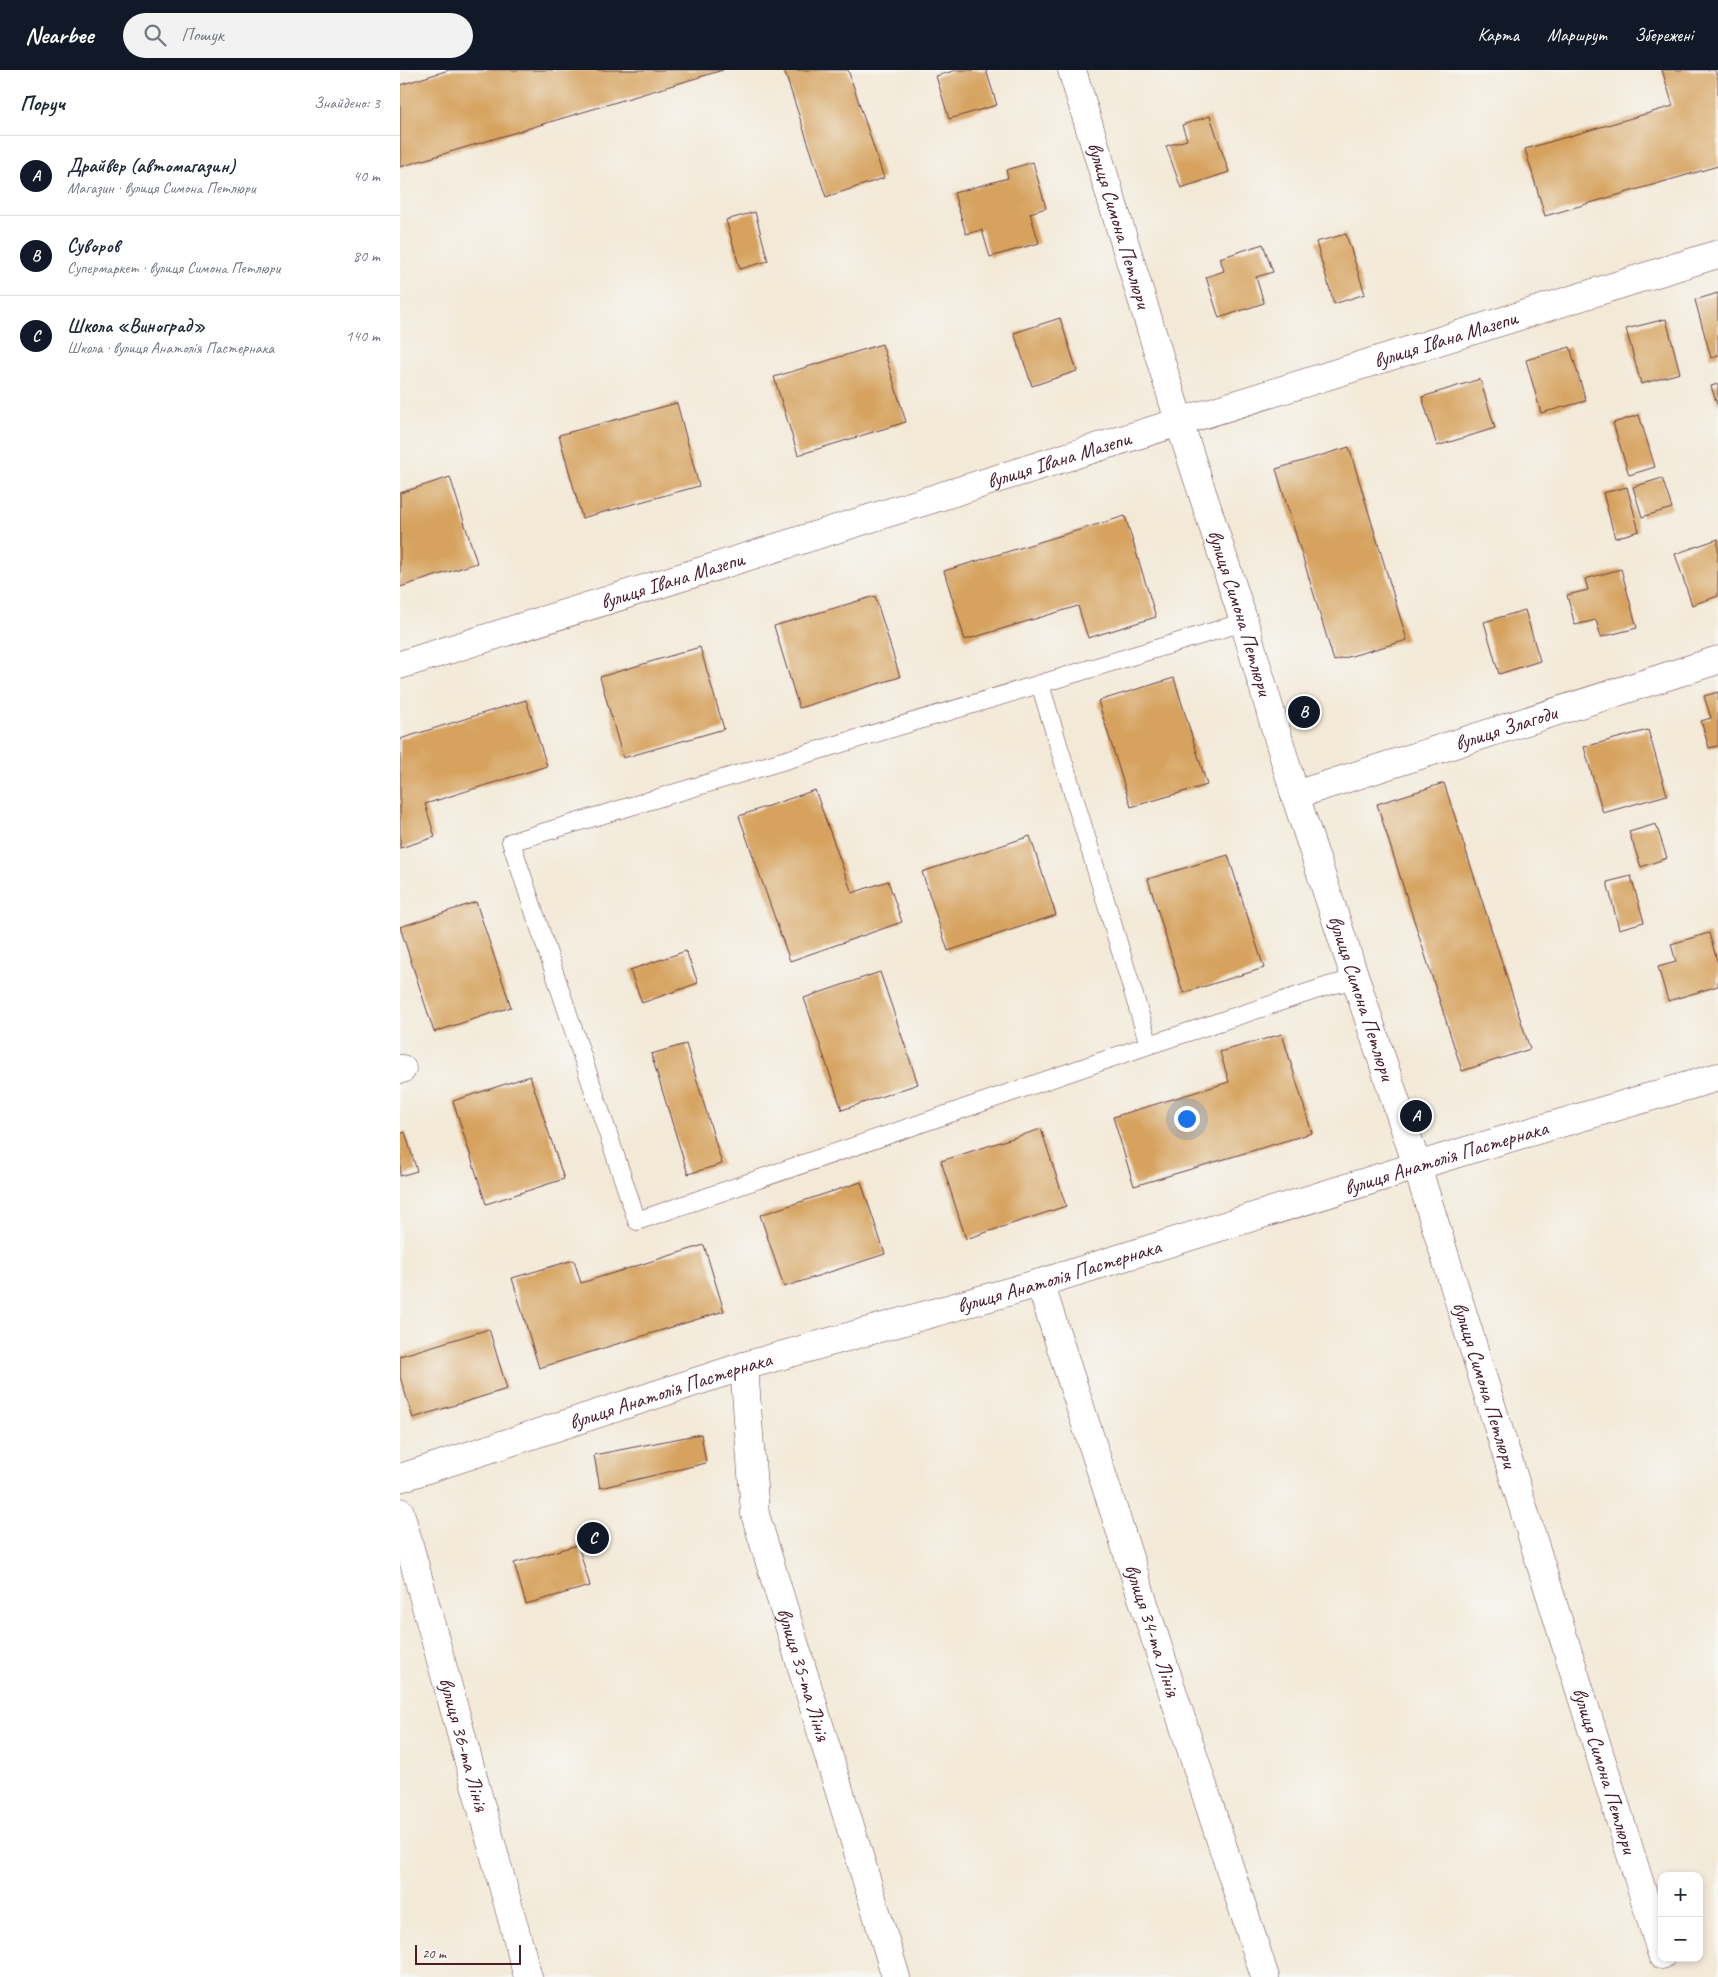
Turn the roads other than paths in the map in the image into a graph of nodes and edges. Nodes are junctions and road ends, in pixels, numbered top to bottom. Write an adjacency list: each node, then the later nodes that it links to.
1 (1072, 70): 3 (street, вулиця Симона Петлюри)
2 (1718, 254): 3 (street, вулиця Івана Мазепи)
3 (1180, 421): 4 (street, вулиця Симона Петлюри); 6 (street, вулиця Івана Мазепи)
4 (1244, 622): 7 (lane); 8 (street, вулиця Симона Петлюри)
5 (1718, 660): 8 (street, вулиця Злагоди)
6 (400, 665)
7 (1040, 684): 10 (lane); 10 (lane)
8 (1295, 795): 9 (street, вулиця Симона Петлюри)
9 (1356, 979): 10 (lane); 12 (street, вулиця Симона Петлюри)
10 (1149, 1045)
11 (1718, 1077): 12 (street, вулиця Анатолія Пастернака)
12 (1416, 1166): 13 (street, вулиця Анатолія Пастернака); 17 (street, вулиця Симона Петлюри)
13 (1040, 1284): 14 (street, вулиця Анатолія Пастернака); 21 (street, вулиця 34-та Лінія)
14 (744, 1366): 15 (street, вулиця Анатолія Пастернака); 20 (street, вулиця 35-та Лінія)
15 (400, 1478)
16 (400, 1512): 19 (street, вулиця 36-та Лінія)
17 (1658, 1944)
18 (1664, 1962): 22 (street, вулиця Симона Петлюри)
19 (528, 1977)
20 (896, 1977)
21 (1264, 1977)
22 (1668, 1977)

